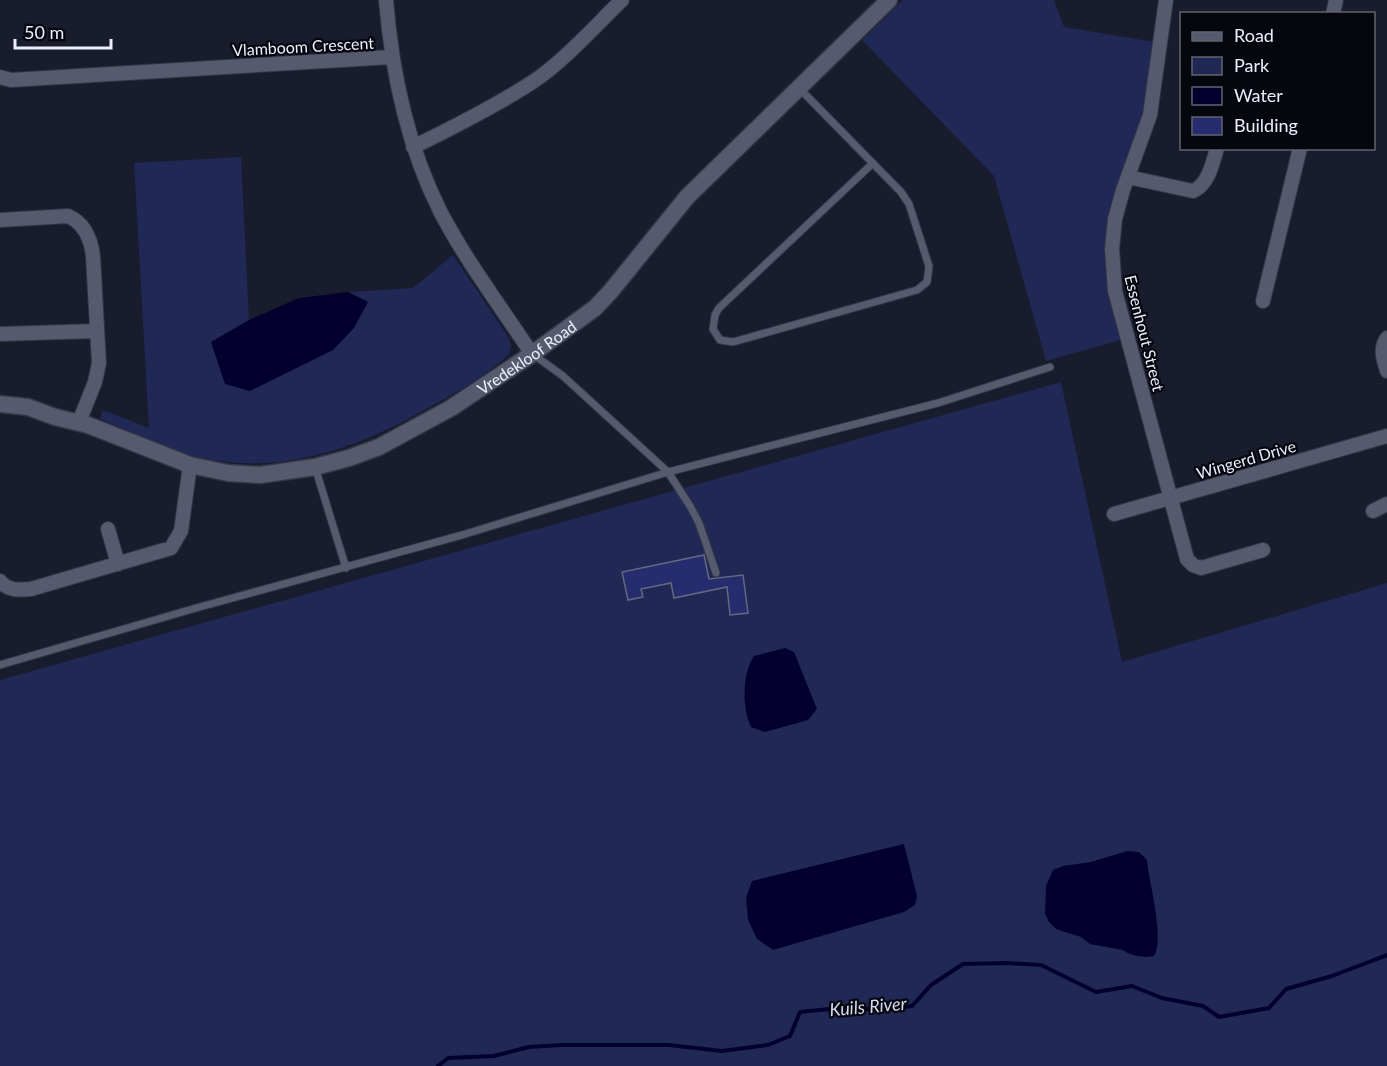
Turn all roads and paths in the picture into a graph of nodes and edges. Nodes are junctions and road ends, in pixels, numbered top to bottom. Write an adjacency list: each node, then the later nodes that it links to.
1 (386, 0): 5 (street)
2 (622, 0): 8 (street)
3 (889, 0): 7 (street, Vredekloof Road)
4 (1166, 0): 12 (street, Essenhout Street)
5 (392, 57): 6 (street, Vlamboom Crescent); 8 (street)
6 (0, 77)
7 (799, 88): 11 (lane); 18 (street, Vredekloof Road)
8 (413, 147): 18 (street)
9 (1217, 150): 12 (street)
10 (1300, 150): 14 (street)
11 (873, 163): 11 (lane)
12 (1128, 177): 29 (street, Essenhout Street)
13 (0, 219): 15 (street)
14 (1263, 301)
15 (98, 331): 16 (street); 24 (street)
16 (0, 334)
17 (1387, 338): 20 (street)
18 (532, 354): 27 (street, Vredekloof Road); 28 (lane)
19 (1050, 368): 28 (lane)
20 (1387, 371)
21 (0, 404): 23 (street, Vredekloof Road)
22 (0, 416): 23 (street, Vredekloof Road)
23 (55, 417): 24 (street, Vredekloof Road)
24 (79, 422): 26 (street, Vredekloof Road)
25 (1387, 436): 29 (street, Wingerd Drive)
26 (190, 465): 27 (street, Vredekloof Road); 35 (street)
27 (315, 467): 36 (lane)
28 (668, 472): 36 (lane); 37 (lane)
29 (1172, 497): 32 (street, Wingerd Drive); 34 (street, Essenhout Street)
30 (1387, 504): 31 (street)
31 (1373, 511)
32 (1114, 514)
33 (108, 528): 35 (street)
34 (1263, 550)
35 (118, 564): 38 (street)
36 (346, 567): 39 (lane)
37 (716, 573)
38 (0, 580)
39 (0, 665)

